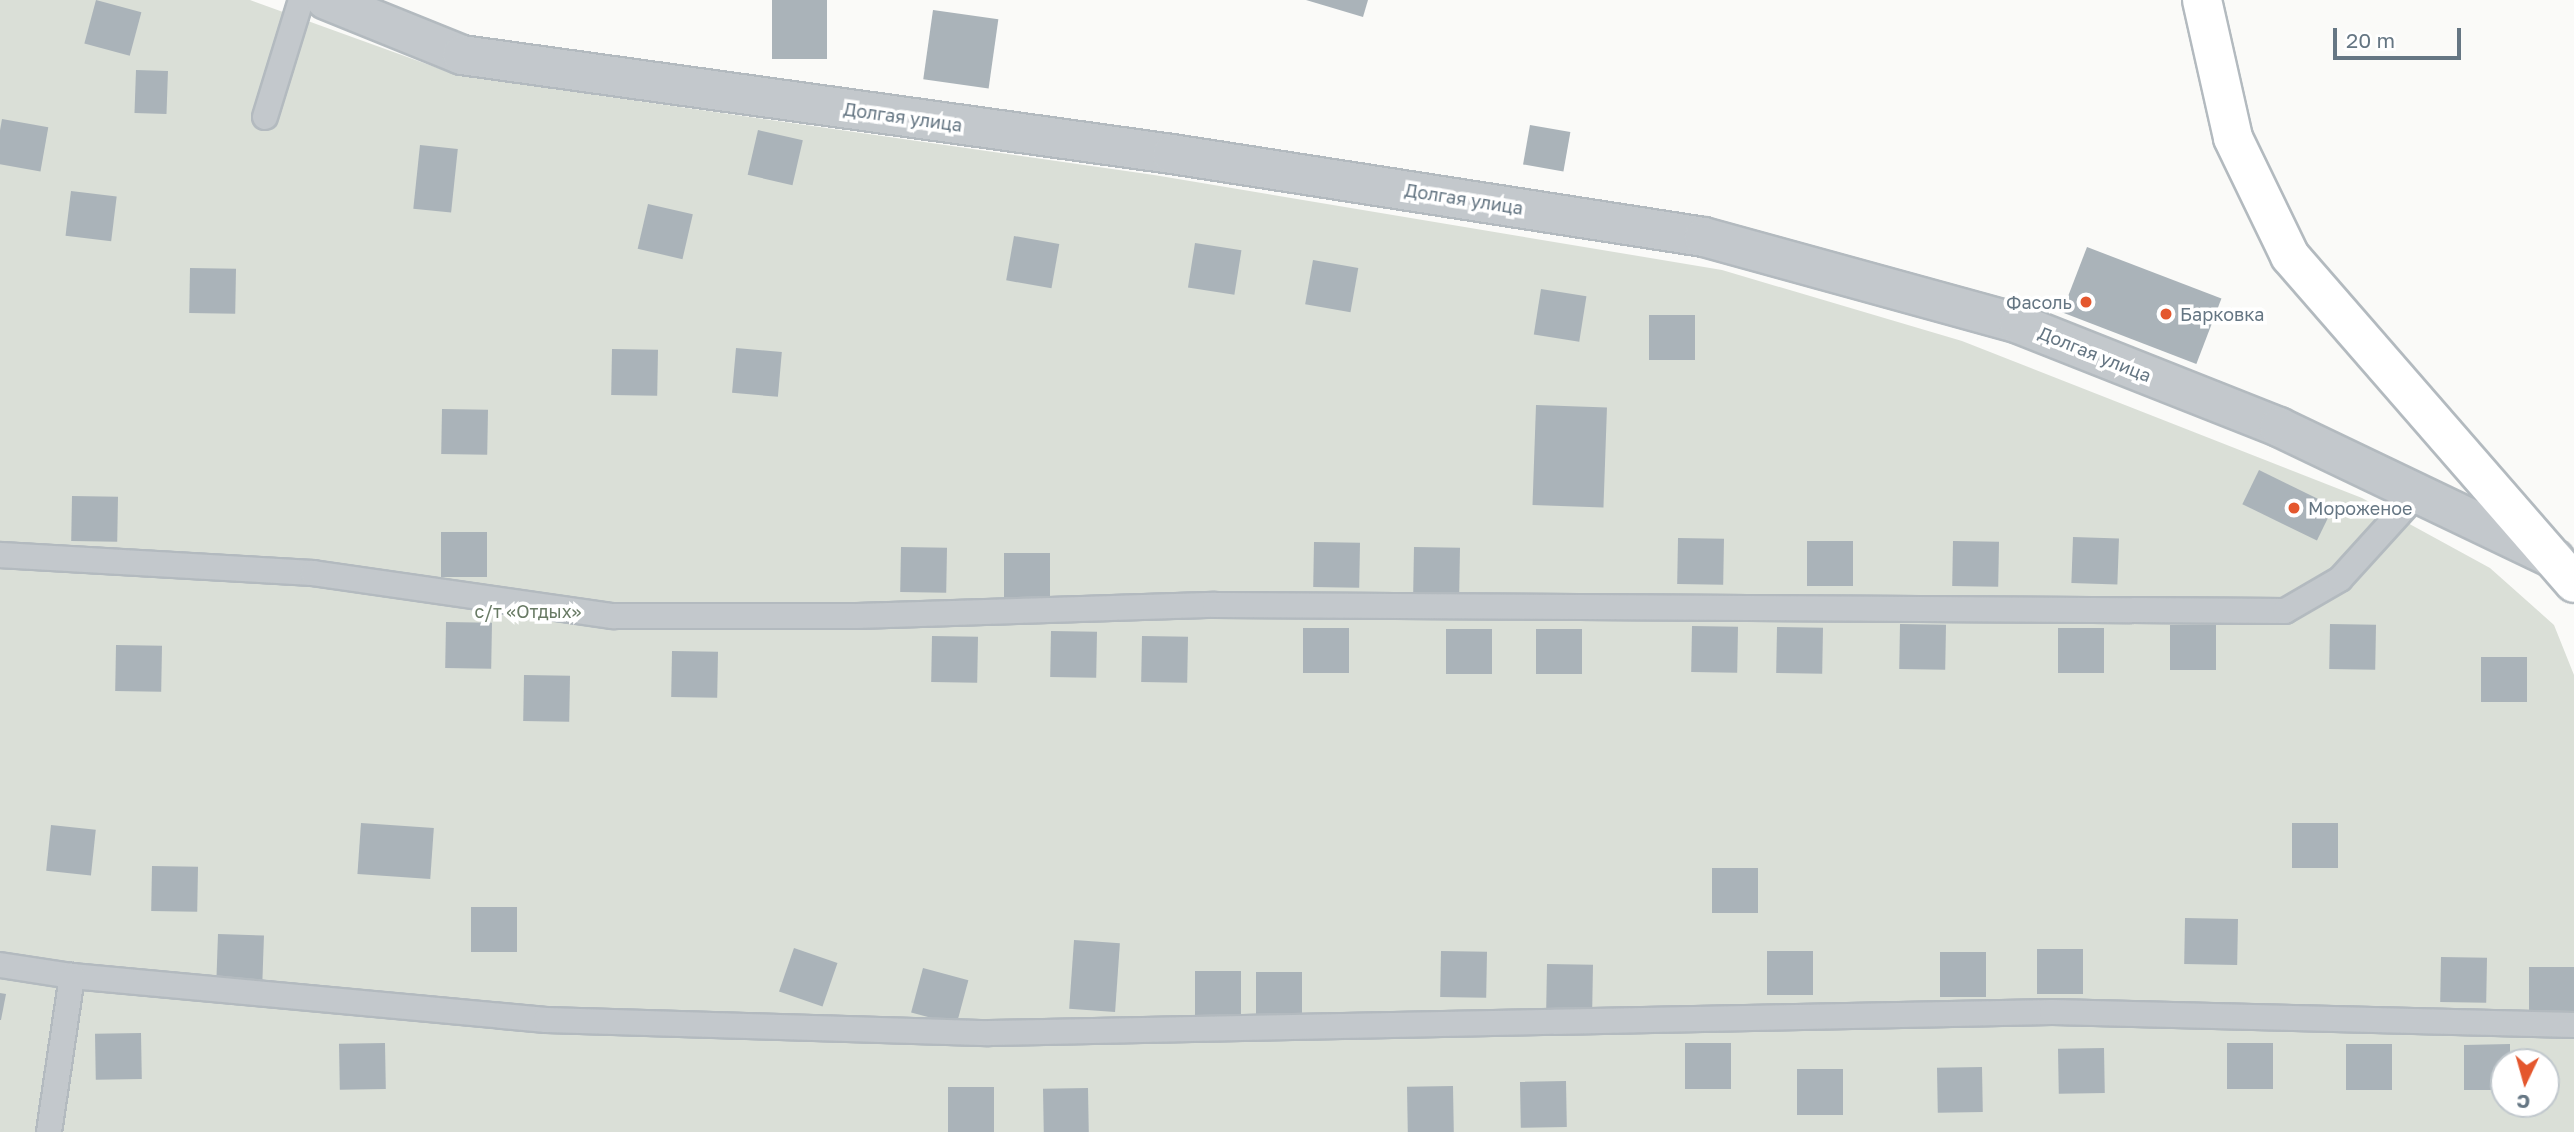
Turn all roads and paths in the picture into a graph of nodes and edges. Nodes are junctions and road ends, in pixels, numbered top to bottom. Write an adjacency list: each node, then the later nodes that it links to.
1 (302, 0): 4 (lane)
2 (326, 0): 5 (street, Долгая улица)
3 (2202, 0): 7 (main road)
4 (265, 117)
5 (2418, 493): 6 (lane); 7 (street, Долгая улица)
6 (0, 555)
7 (2567, 572)
8 (0, 965): 9 (lane)
9 (72, 976): 10 (lane); 11 (lane)
10 (2574, 1025)
11 (49, 1132)

